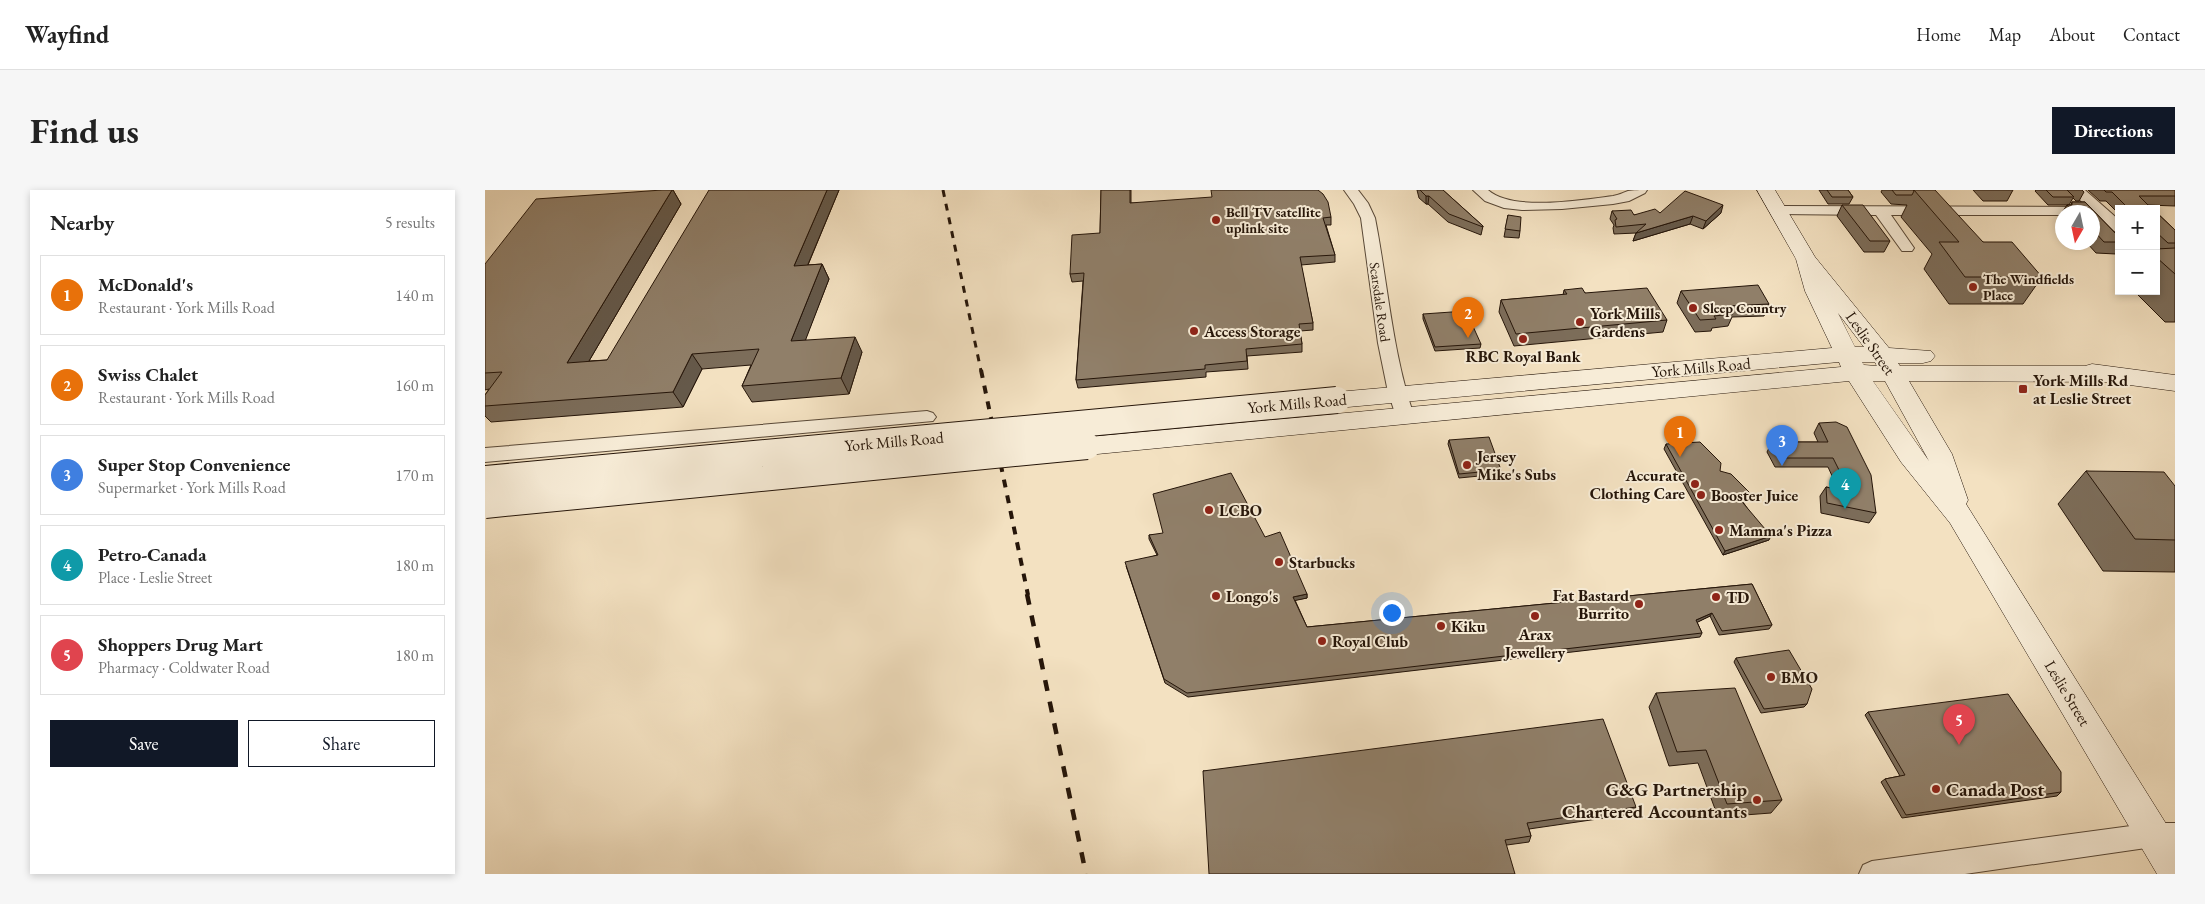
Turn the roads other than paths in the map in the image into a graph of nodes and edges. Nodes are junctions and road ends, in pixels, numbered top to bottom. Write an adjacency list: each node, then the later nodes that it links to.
1 (1351, 190): 15 (street, Scarsdale Road)
2 (1480, 190): 3 (street)
3 (1640, 190)
4 (1766, 190): 6 (main road, Leslie Street)
5 (2077, 190): 8 (street)
6 (1779, 210): 7 (street); 11 (main road, Leslie Street)
7 (1881, 211): 8 (street); 10 (street)
8 (2101, 211): 9 (street)
9 (2115, 224)
10 (1907, 248)
11 (1806, 259): 12 (main road, Leslie Street); 13 (main road, Leslie Street)
12 (1852, 363): 13 (main road, York Mills Road); 15 (main road, York Mills Road); 21 (main road, Leslie Street)
13 (1887, 363): 14 (main road, York Mills Road); 21 (main road, Leslie Street)
14 (2175, 383)
15 (1401, 405): 16 (main road, York Mills Road)
16 (1339, 411): 19 (main road, York Mills Road, bridge); 20 (main road, York Mills Road, bridge)
17 (927, 417): 18 (street, York Mills Road)
18 (485, 455)
19 (485, 479)
20 (485, 505)
21 (1960, 516): 22 (main road, Leslie Street)
22 (2164, 835): 23 (main road, Leslie Street); 24 (street)
23 (2175, 871)
24 (1872, 874)

